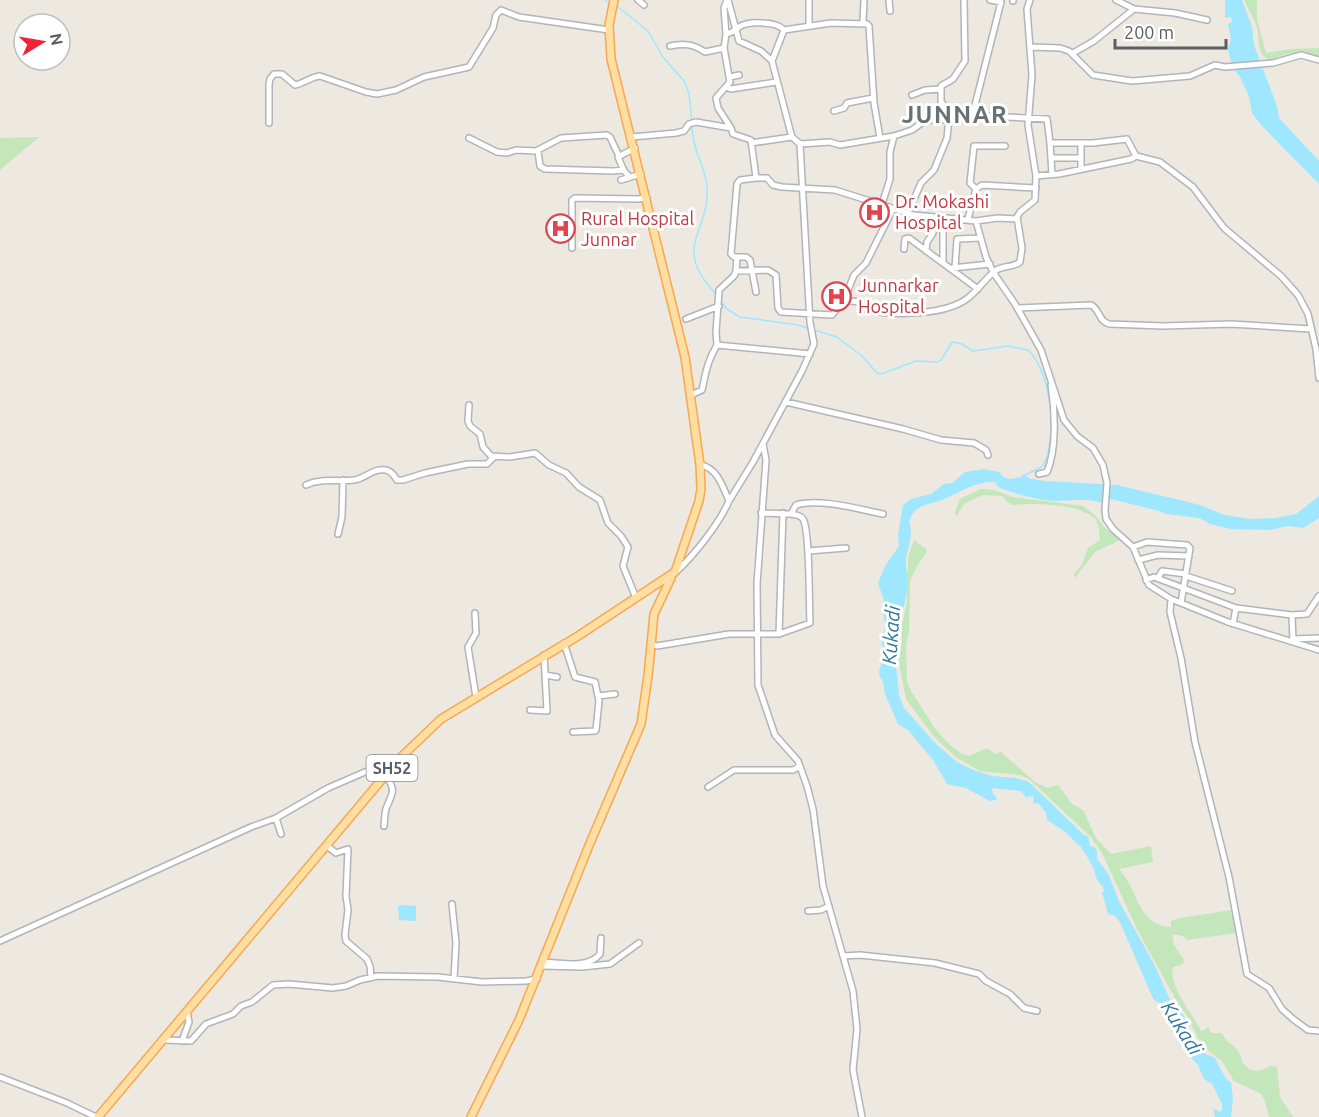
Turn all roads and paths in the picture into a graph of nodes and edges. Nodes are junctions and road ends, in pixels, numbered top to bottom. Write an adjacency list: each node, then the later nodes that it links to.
1 (614, 0): 17 (main road)
2 (638, 0): 11 (street)
3 (728, 0): 18 (street); 20 (street)
4 (809, 0): 16 (street)
5 (864, 0): 15 (street)
6 (889, 0): 13 (street)
7 (964, 0): 31 (street)
8 (990, 0): 35 (street)
9 (1030, 0): 22 (street)
10 (1116, 0): 12 (street)
11 (644, 4)
12 (1134, 9): 14 (street); 24 (street)
13 (890, 11)
14 (1208, 20)
15 (863, 22): 16 (street); 33 (street)
16 (809, 25): 19 (street)
17 (609, 30): 38 (street); 41 (main road)
18 (736, 30): 19 (street); 20 (street); 26 (street)
19 (784, 30): 26 (street)
20 (726, 34): 23 (street)
21 (670, 46): 23 (street)
22 (1031, 47): 24 (street); 37 (street)
23 (724, 48): 28 (street)
24 (1073, 53): 25 (street)
25 (1319, 60)
26 (772, 61): 29 (street)
27 (739, 75): 28 (street)
28 (730, 77): 30 (street)
29 (776, 82): 30 (street); 42 (street)
30 (727, 87): 39 (street)
31 (941, 89): 32 (street); 36 (street)
32 (912, 95)
33 (873, 98): 34 (street); 44 (street)
34 (834, 111)
35 (972, 117): 36 (street); 37 (street)
36 (949, 118): 40 (street); 70 (street)
37 (1029, 118): 46 (street); 60 (street)
38 (269, 123)
39 (731, 128): 41 (street); 45 (street)
40 (894, 136): 44 (street); 68 (street)
41 (632, 137): 50 (main road)
42 (792, 137): 45 (street); 48 (street)
43 (469, 138): 51 (street)
44 (880, 138): 48 (street)
45 (752, 143): 62 (street)
46 (1050, 143): 47 (street); 54 (street)
47 (1081, 143): 53 (street); 55 (street)
48 (800, 144): 64 (street)
49 (1005, 146): 66 (street)
50 (634, 148): 52 (street); 58 (main road)
51 (538, 151): 52 (street); 57 (street)
52 (619, 156): 57 (street)
53 (1136, 156): 56 (street); 95 (street)
54 (1051, 158): 55 (street); 59 (street)
55 (1081, 158): 56 (street)
56 (1081, 169): 59 (street)
57 (624, 170): 61 (street)
58 (641, 174): 61 (street); 67 (main road)
59 (1053, 174): 60 (street)
60 (1036, 176): 65 (street)
61 (630, 177): 63 (street)
62 (756, 178): 64 (street); 80 (street)
63 (621, 180)
64 (803, 187): 68 (street); 93 (street)
65 (1036, 188): 66 (street); 74 (street)
66 (976, 189): 73 (street)
67 (647, 198): 77 (street); 100 (main road)
68 (882, 204): 69 (street)
69 (893, 209): 70 (street); 90 (street)
70 (908, 213): 71 (street)
71 (933, 217): 72 (street); 79 (street)
72 (948, 218): 73 (street); 81 (street)
73 (968, 219): 75 (street)
74 (1016, 219): 75 (street); 87 (street)
75 (976, 221): 76 (street)
76 (980, 238): 82 (street); 83 (street)
77 (572, 248)
78 (904, 249): 79 (street)
79 (926, 251): 81 (street)
80 (737, 258): 85 (street); 86 (street)
81 (943, 263): 84 (street)
82 (990, 264): 83 (street); 87 (street)
83 (955, 268): 84 (street)
84 (948, 269): 88 (street)
85 (736, 270): 86 (street); 91 (street)
86 (753, 270): 89 (street); 93 (street)
87 (993, 272): 88 (street); 92 (street)
88 (978, 289): 90 (street)
89 (756, 292)
90 (844, 300): 93 (street)
91 (719, 306): 94 (street); 96 (street)
92 (1017, 308): 95 (street); 98 (street)
93 (810, 313): 97 (street)
94 (686, 319)
95 (1311, 329): 99 (street)
96 (717, 345): 97 (street); 100 (street)
97 (810, 354): 101 (street)
98 (1050, 377): 107 (street); 116 (street)
99 (1319, 378)
100 (691, 395): 106 (main road)
101 (786, 402): 103 (street); 104 (street)
102 (469, 405): 105 (street)
103 (763, 444): 110 (street); 111 (street)
104 (988, 455)
105 (494, 457): 108 (street); 128 (street)
106 (700, 465): 110 (street); 121 (main road)
107 (1040, 474)
108 (343, 480): 109 (street); 115 (street)
109 (306, 485)
110 (729, 501): 121 (street)
111 (761, 513): 112 (street); 135 (street)
112 (783, 513): 113 (street); 136 (street)
113 (791, 514): 114 (street); 118 (street)
114 (883, 514)
115 (338, 534)
116 (1133, 547): 119 (street); 120 (street)
117 (846, 548): 118 (street)
118 (808, 551): 136 (street)
119 (1189, 556): 120 (street); 122 (street)
120 (1138, 560): 124 (street)
121 (675, 572): 128 (main road, SH52); 140 (main road)
122 (1186, 575): 123 (street); 125 (street); 126 (street)
123 (1158, 578): 124 (street); 125 (street)
124 (1146, 580): 129 (street)
125 (1184, 588): 130 (street); 131 (street)
126 (1232, 591)
127 (1319, 596): 133 (street)
128 (636, 598): 139 (main road, SH52)
129 (1171, 599): 130 (street); 171 (street)
130 (1181, 603): 134 (street)
131 (1236, 608): 133 (street); 134 (street)
132 (475, 613): 147 (street)
133 (1292, 615): 138 (street)
134 (1233, 624): 138 (street)
135 (758, 634): 136 (street); 140 (street); 151 (street)
136 (779, 634)
137 (1319, 638): 138 (street)
138 (1293, 641): 141 (street)
139 (564, 643): 142 (main road, SH52); 146 (street)
140 (651, 644): 165 (main road)
141 (1319, 650)
142 (544, 655): 143 (street); 147 (main road, SH52)
143 (545, 675): 144 (street); 148 (street)
144 (557, 677)
145 (615, 694): 146 (street)
146 (598, 696): 149 (street)
147 (476, 697): 150 (main road, SH52)
148 (530, 710)
149 (573, 732)
150 (399, 759): 152 (main road, SH52); 154 (street)
151 (800, 766): 153 (street); 159 (street)
152 (386, 775): 155 (street); 157 (main road, SH52)
153 (708, 787)
154 (276, 818): 156 (street); 162 (street)
155 (384, 826)
156 (281, 834)
157 (327, 846): 166 (street); 170 (main road, SH52)
158 (452, 904): 167 (street)
159 (829, 906): 160 (street); 164 (street)
160 (808, 911)
161 (602, 938): 165 (street)
162 (0, 940)
163 (639, 943): 165 (street)
164 (844, 956): 169 (street); 177 (street)
165 (542, 964): 168 (main road)
166 (371, 977): 167 (street); 173 (street)
167 (454, 978): 168 (street)
168 (537, 979): 176 (main road)
169 (1037, 1011)
170 (187, 1012): 172 (main road, SH52); 173 (street)
171 (1319, 1031)
172 (164, 1040): 173 (street); 175 (main road, SH52)
173 (182, 1041)
174 (0, 1077): 175 (street)
175 (97, 1117)
176 (471, 1117)
177 (862, 1117)

